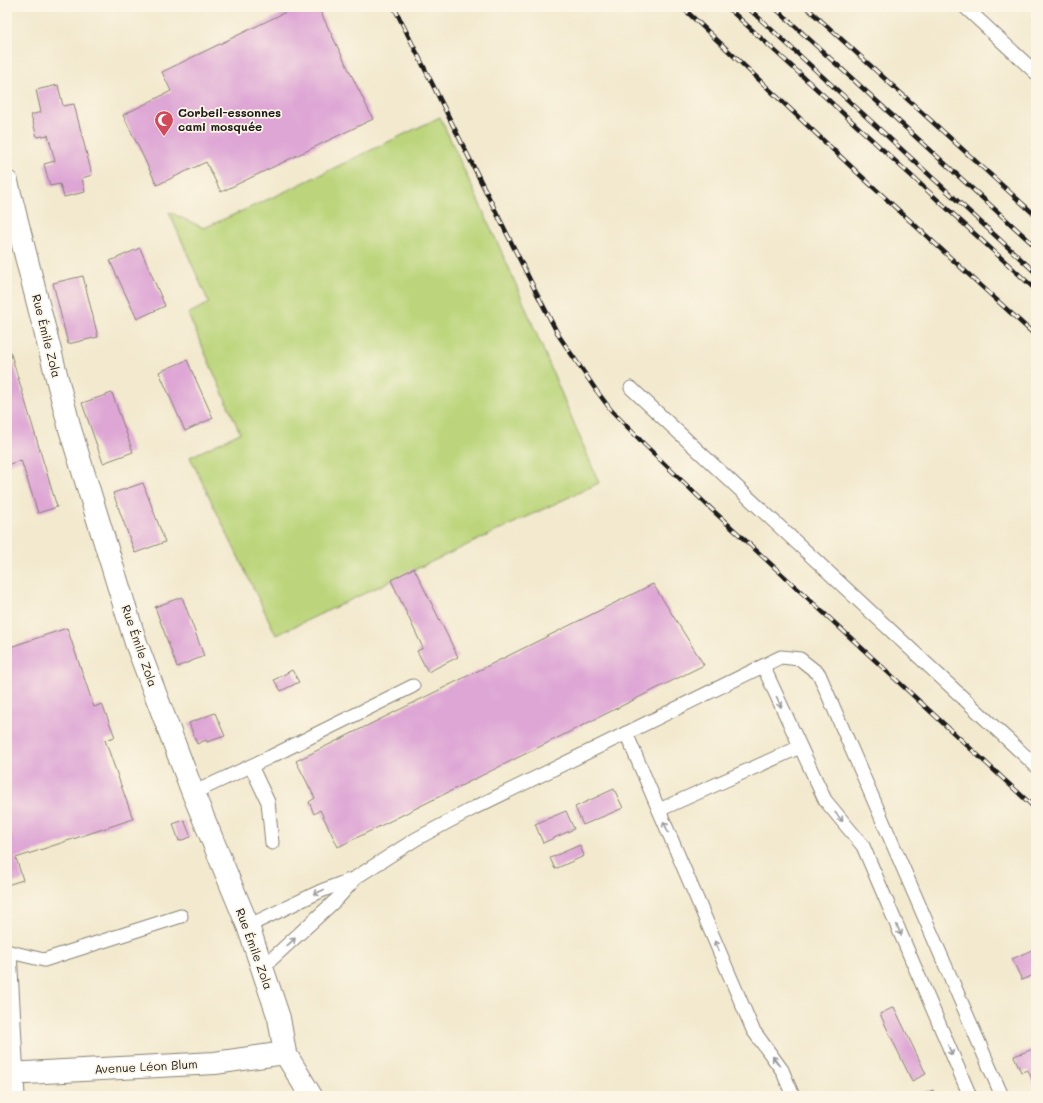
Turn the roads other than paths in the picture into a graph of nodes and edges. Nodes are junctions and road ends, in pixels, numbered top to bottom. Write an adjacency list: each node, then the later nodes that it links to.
1 (965, 7): 2 (lane)
2 (1036, 73)
3 (7, 182): 4 (street, Rue Émile Zola)
4 (12, 222): 12 (street, Rue Émile Zola)
5 (631, 388): 11 (lane)
6 (762, 666): 8 (lane); 9 (lane, one-way to 9); 26 (lane)
7 (413, 686): 10 (lane)
8 (626, 733): 13 (lane); 15 (lane)
9 (800, 747): 13 (lane); 25 (lane, one-way to 25)
10 (252, 766): 12 (lane); 14 (lane)
11 (1036, 766)
12 (193, 793): 17 (street, Rue Émile Zola)
13 (659, 810): 24 (lane, one-way to 13)
14 (272, 843)
15 (356, 878): 17 (lane, one-way to 17); 19 (lane, one-way to 15)
16 (181, 916): 18 (lane)
17 (248, 926): 19 (street, Rue Émile Zola)
18 (9, 952): 21 (lane)
19 (262, 968): 20 (street, Rue Émile Zola)
20 (285, 1054): 21 (street, Avenue Léon Blum); 23 (street, Rue Émile Zola)
21 (12, 1074): 22 (lane)
22 (18, 1096)
23 (311, 1096)
24 (793, 1096)
25 (970, 1096)
26 (1002, 1096)

